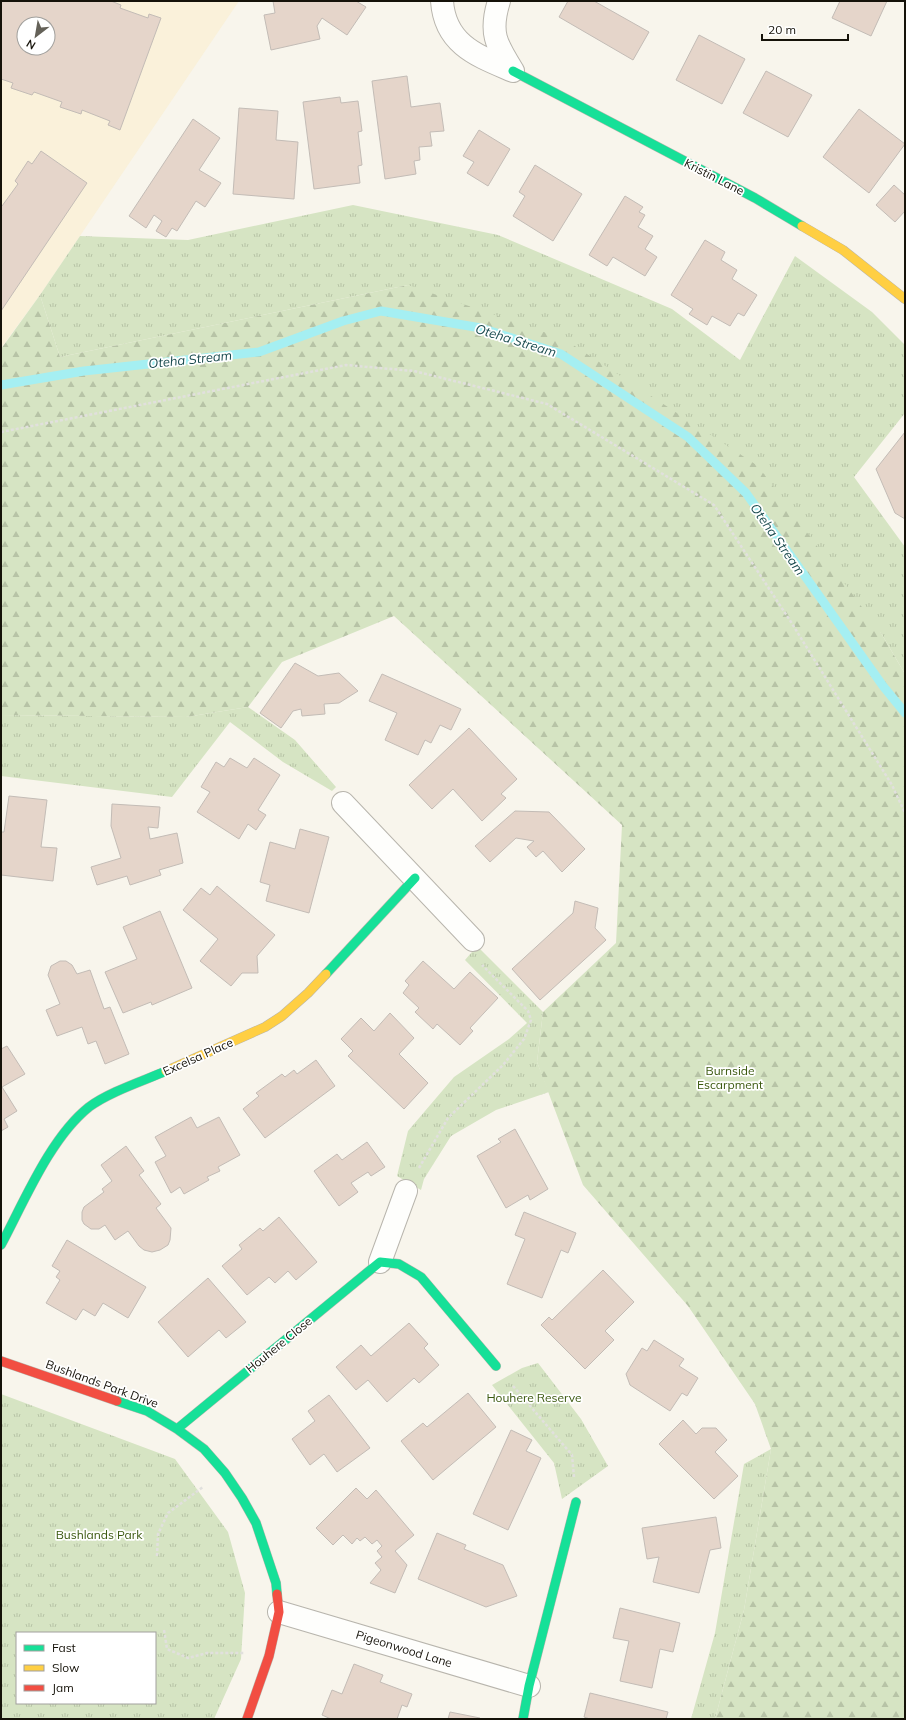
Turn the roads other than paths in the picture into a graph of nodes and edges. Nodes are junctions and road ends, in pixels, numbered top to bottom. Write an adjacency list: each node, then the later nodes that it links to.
1 (442, 1): 3 (street, Kristin Lane)
2 (499, 1): 3 (street, Kristin Lane)
3 (513, 71): 4 (street, Kristin Lane)
4 (905, 299)
5 (343, 803): 6 (street)
6 (415, 878): 7 (street); 9 (street, Excelsa Place)
7 (473, 940)
8 (406, 1191): 10 (street)
9 (1, 1245)
10 (380, 1262): 12 (street); 13 (street, Houhere Close)
11 (1, 1361): 13 (street, Bushlands Park Drive)
12 (496, 1366)
13 (178, 1429): 15 (street, Bushlands Park Drive)
14 (576, 1502): 16 (street)
15 (279, 1612): 16 (street, Pigeonwood Lane); 17 (street, Bushlands Park Drive)
16 (529, 1686): 18 (street)
17 (247, 1719)
18 (523, 1719)

